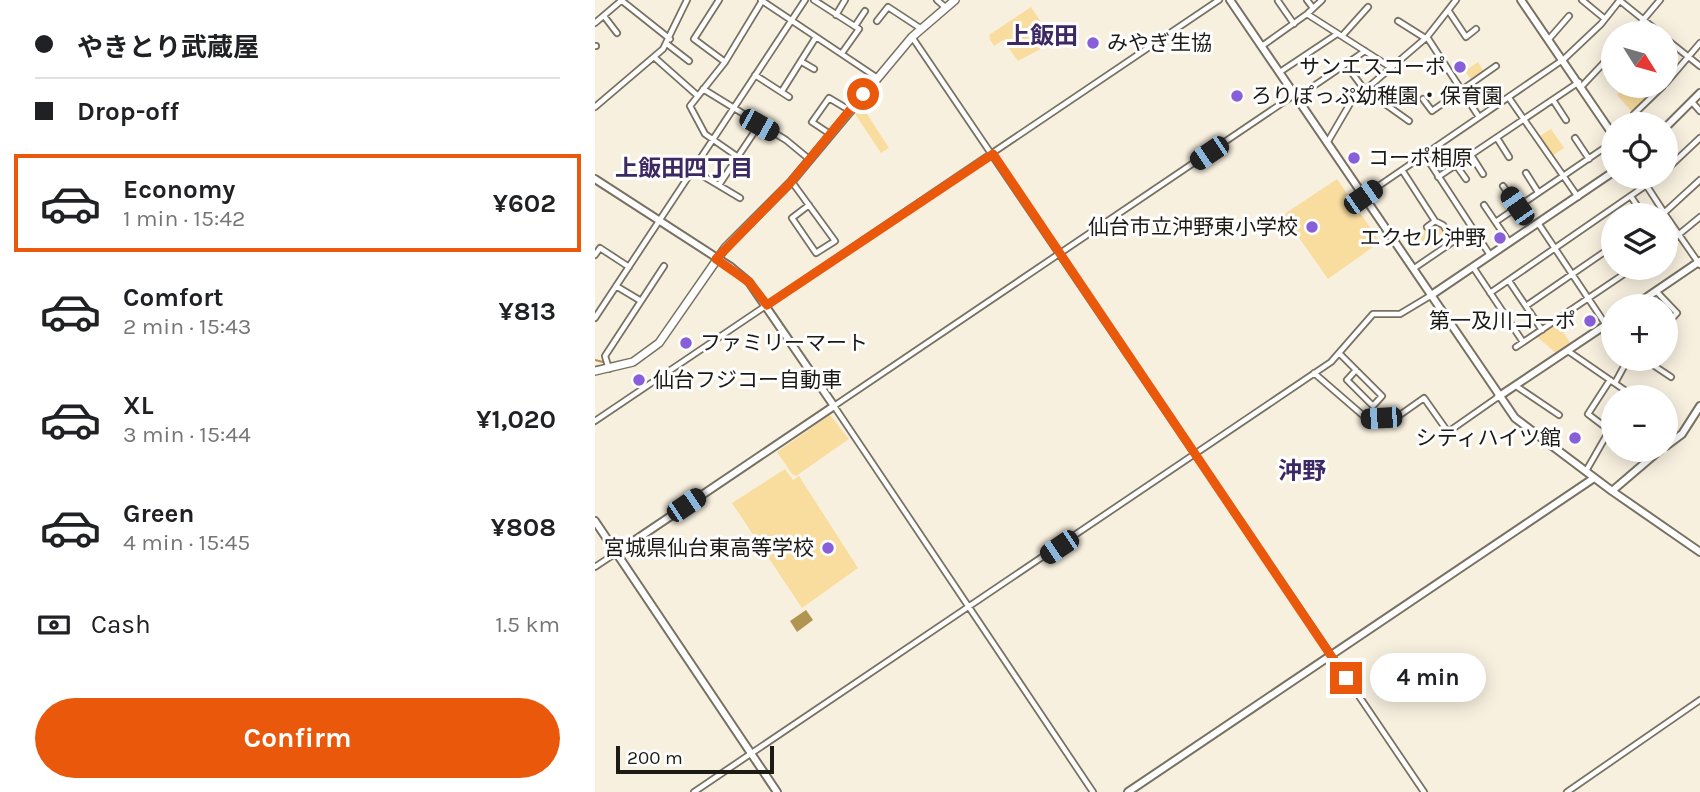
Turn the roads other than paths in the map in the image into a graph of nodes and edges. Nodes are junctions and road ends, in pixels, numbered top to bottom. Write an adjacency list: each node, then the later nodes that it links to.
1 (622, 0): 27 (street); 45 (street)
2 (687, 0): 45 (street)
3 (719, 0): 55 (street)
4 (806, 0): 30 (street)
5 (814, 0): 26 (street)
6 (845, 0): 26 (street)
7 (937, 0): 20 (street)
8 (955, 0): 20 (main road)
9 (1219, 0): 100 (street)
10 (1230, 0): 47 (street)
11 (1307, 0): 22 (street)
12 (1322, 0): 22 (street)
13 (1456, 0): 23 (street)
14 (1521, 0): 44 (street)
15 (1582, 0): 29 (street)
16 (1620, 0): 29 (street); 31 (street)
17 (1660, 0): 31 (street)
18 (761, 1): 30 (street); 55 (street)
19 (1278, 1): 35 (street)
20 (945, 7): 37 (main road)
21 (1368, 7): 40 (street)
22 (1313, 8): 25 (street)
23 (1448, 10): 38 (street); 43 (street)
24 (865, 11): 36 (street)
25 (1307, 14): 35 (street); 40 (street)
26 (836, 15): 36 (street)
27 (604, 16): 34 (street); 39 (street)
28 (1569, 16): 44 (street)
29 (1605, 19): 53 (street)
30 (793, 20): 41 (street); 65 (street)
31 (1644, 20)
32 (877, 21): 37 (street)
33 (1398, 21): 43 (street)
34 (595, 23)
35 (1294, 24): 47 (street)
36 (855, 26): 50 (street)
37 (920, 28): 42 (main road)
38 (1476, 29)
39 (617, 33)
40 (1339, 35): 49 (street); 63 (street)
41 (816, 37): 50 (street); 56 (street)
42 (912, 37): 66 (main road); 100 (street)
43 (1426, 37): 60 (street); 70 (street)
44 (1549, 39): 53 (street)
45 (668, 41): 51 (street); 54 (street)
46 (1700, 43): 52 (street)
47 (1262, 46): 63 (street)
48 (1678, 49): 52 (street)
49 (1364, 51): 60 (street); 74 (street)
50 (842, 54): 66 (street)
51 (654, 57): 73 (street); 81 (street)
52 (1688, 57): 58 (street); 62 (street)
53 (1564, 59): 67 (street); 76 (street)
54 (689, 61)
55 (725, 62): 68 (street)
56 (802, 62): 61 (street); 71 (street)
57 (1601, 65): 67 (street)
58 (1700, 65)
59 (1496, 66): 70 (street)
60 (1390, 67): 69 (street)
61 (814, 69)
62 (1678, 69)
63 (1279, 73): 74 (street)
64 (1352, 73): 69 (street)
65 (755, 75): 71 (street); 82 (street)
66 (876, 77): 83 (main road)
67 (1581, 84): 79 (street); 87 (street)
68 (703, 89): 73 (street); 82 (street)
69 (1364, 89): 91 (street); 98 (street)
70 (1463, 90): 78 (street); 88 (street)
71 (782, 91): 75 (street)
72 (1700, 93): 80 (street)
73 (698, 96): 97 (street)
74 (1295, 96): 98 (street); 144 (street)
75 (789, 97)
76 (1509, 98): 88 (street); 89 (street)
77 (1651, 98): 85 (street)
78 (1423, 99)
79 (1553, 100): 89 (street); 90 (street)
80 (1692, 102): 84 (street); 86 (street)
81 (596, 103)
82 (733, 108): 92 (street); 97 (street)
83 (849, 110): 93 (main road); 93 (street)
84 (1700, 111)
85 (1636, 112)
86 (1678, 115)
87 (1601, 116)
88 (1479, 117): 101 (street)
89 (1524, 119): 94 (street); 113 (street)
90 (1566, 120)
91 (1409, 121)
92 (759, 125): 103 (street); 107 (street)
93 (830, 134): 107 (main road)
94 (1497, 138): 102 (street); 104 (street)
95 (1575, 138): 105 (street)
96 (1700, 138): 106 (street)
97 (712, 140): 103 (street); 109 (street)
98 (1327, 144): 124 (street)
99 (1601, 150): 105 (street)
100 (993, 154): 144 (street); 165 (street)
101 (1424, 155): 110 (street); 114 (street)
102 (1471, 155): 108 (street); 112 (street)
103 (738, 157): 120 (street)
104 (1509, 157)
105 (1589, 159): 113 (street)
106 (1678, 159)
107 (810, 160): 119 (main road)
108 (1456, 165): 114 (street); 116 (street)
109 (693, 170): 120 (street); 137 (street)
110 (1402, 170): 124 (street); 135 (street)
111 (1526, 173): 123 (street)
112 (1483, 174)
113 (1564, 176): 123 (street); 125 (street)
114 (1438, 177): 147 (street)
115 (595, 179): 137 (street)
116 (1466, 179)
117 (1700, 180): 130 (street)
118 (1601, 181): 125 (street)
119 (791, 182): 131 (street); 148 (main road)
120 (719, 186): 126 (street)
121 (1503, 186): 133 (street)
122 (1644, 189): 127 (street)
123 (1538, 192): 133 (street)
124 (1363, 197): 153 (street)
125 (1578, 197): 139 (street)
126 (740, 198)
127 (1632, 198): 128 (street); 129 (street)
128 (1626, 203)
129 (1635, 203)
130 (1677, 203)
131 (809, 205): 131 (street)
132 (1484, 205): 136 (street)
133 (1517, 206): 136 (street)
134 (1700, 217): 141 (street)
135 (1435, 221): 140 (street); 153 (street)
136 (1497, 221): 142 (street)
137 (659, 222): 148 (street); 151 (street)
138 (1601, 222): 143 (street)
139 (1538, 223): 142 (street); 143 (street)
140 (1427, 227)
141 (1679, 236): 149 (street)
142 (1509, 243): 147 (street)
143 (1555, 250): 154 (street); 156 (street)
144 (1060, 254): 188 (street); 195 (street)
145 (1601, 254): 154 (street)
146 (595, 255): 151 (street)
147 (1490, 255): 152 (street)
148 (716, 259): 165 (street); 175 (main road)
149 (1699, 263): 158 (street)
150 (664, 266): 164 (street)
151 (629, 267): 157 (street)
152 (1473, 267): 159 (street); 162 (street)
153 (1412, 270): 162 (street)
154 (1571, 275): 163 (street); 166 (street)
155 (1615, 280): 163 (street)
156 (1509, 281): 159 (street); 166 (street)
157 (616, 286): 164 (street); 168 (street)
158 (1656, 291): 160 (street); 161 (street)
159 (1490, 293): 171 (street)
160 (1652, 294)
161 (1659, 294)
162 (1430, 296): 174 (street); 186 (street)
163 (1589, 298): 167 (street); 170 (street)
164 (641, 301): 175 (street)
165 (767, 305): 188 (street); 191 (street)
166 (1526, 306): 170 (street)
167 (1601, 317)
168 (595, 318)
169 (1601, 328): 173 (street)
170 (1542, 330): 171 (street)
171 (1523, 342): 172 (street)
172 (1516, 347)
173 (1568, 351): 182 (street); 185 (street)
174 (1339, 353): 176 (street); 180 (street)
175 (610, 370): 177 (main road)
176 (1356, 370): 176 (street)
177 (595, 371)
178 (1620, 371): 182 (street)
179 (1662, 371): 181 (street)
180 (1314, 373): 186 (street); 195 (street)
181 (1671, 377)
182 (1613, 382): 183 (street); 184 (street)
183 (1611, 385)
184 (1617, 385)
185 (1516, 386): 186 (street); 190 (street)
186 (1498, 397): 197 (street)
187 (1601, 397): 192 (street)
188 (834, 406): 202 (street); 204 (street)
189 (1700, 406): 193 (street)
190 (1559, 415)
191 (595, 421)
192 (1601, 424)
193 (1678, 437)
194 (1601, 444): 197 (street)
195 (1195, 455): 204 (street); 205 (street)
196 (1645, 462): 199 (street)
197 (1585, 472): 198 (street)
198 (1594, 478): 199 (street); 205 (street)
199 (1612, 491): 201 (street)
200 (595, 521): 202 (street)
201 (1700, 551)
202 (616, 553): 203 (street); 207 (street)
203 (595, 567)
204 (968, 608): 207 (street); 210 (street)
205 (1330, 656): 211 (street); 212 (street)
206 (1700, 700): 213 (street)
207 (751, 753): 208 (street); 209 (street)
208 (694, 792)
209 (777, 792)
210 (1093, 792)
211 (1128, 792)
212 (1424, 792)
213 (1567, 792)

